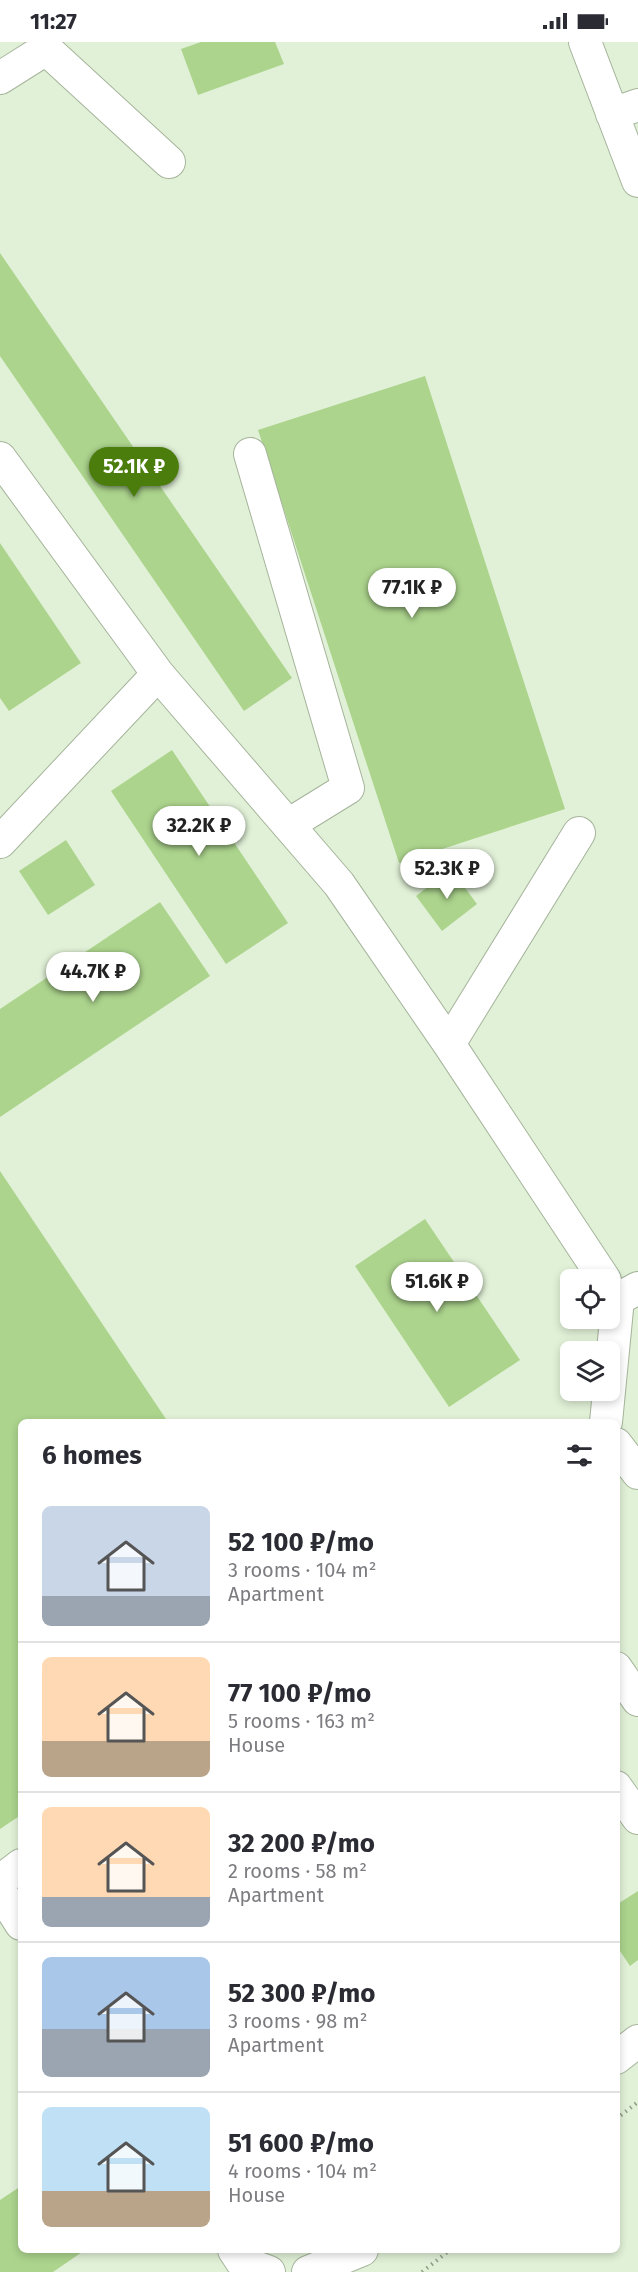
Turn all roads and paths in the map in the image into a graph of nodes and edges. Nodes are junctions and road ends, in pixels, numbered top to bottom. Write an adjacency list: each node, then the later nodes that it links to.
1 (585, 42): 4 (street)
2 (44, 45): 3 (street); 5 (street)
3 (0, 78)
4 (625, 109): 6 (street)
5 (169, 162)
6 (638, 181)
7 (250, 454): 10 (street)
8 (0, 458): 9 (street)
9 (158, 674): 10 (street); 12 (street)
10 (288, 825): 13 (street)
11 (579, 833): 13 (street)
12 (0, 842)
13 (449, 1044): 14 (street)
14 (604, 1269)
15 (614, 1329): 16 (street)
16 (606, 1419)
17 (620, 1449): 18 (street)
18 (638, 1473)
19 (620, 1674): 20 (street)
20 (638, 1700)
21 (620, 1793): 22 (street)
22 (638, 1818)
23 (18, 1867): 24 (street)
24 (0, 1881)
25 (0, 1891): 26 (street)
26 (18, 1919)
27 (638, 2041): 28 (street)
28 (620, 2055)
29 (638, 2102): 30 (path)
30 (620, 2116)
31 (236, 2253): 34 (street)
32 (355, 2253): 35 (street)
33 (446, 2253): 36 (path)
34 (269, 2272)
35 (308, 2272)
36 (422, 2272)

